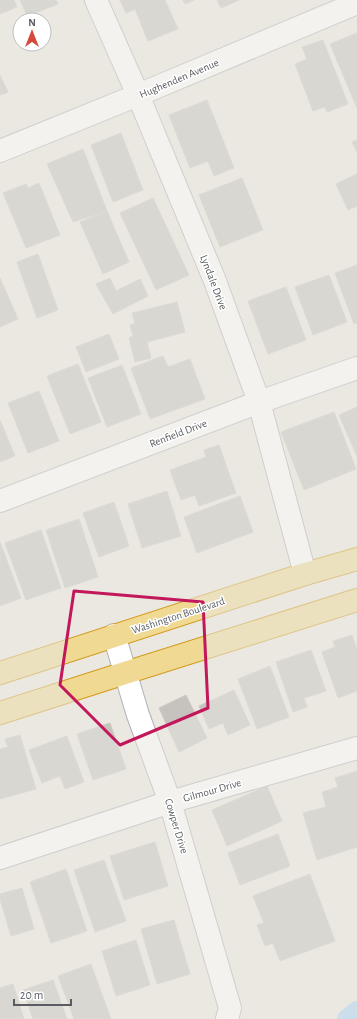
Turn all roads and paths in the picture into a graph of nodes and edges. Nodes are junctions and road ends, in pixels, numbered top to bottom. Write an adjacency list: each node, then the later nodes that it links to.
1 (96, 0): 3 (street, Lyndale Drive)
2 (357, 3): 3 (street, Hughenden Avenue)
3 (138, 95): 4 (street, Hughenden Avenue); 6 (street, Lyndale Drive)
4 (0, 151)
5 (357, 368): 6 (street, Renfield Drive)
6 (259, 402): 7 (street, Renfield Drive); 9 (street, Lyndale Drive)
7 (0, 500)
8 (357, 559): 9 (highway, Washington Boulevard)
9 (305, 574): 11 (highway, Washington Boulevard)
10 (357, 600): 13 (highway)
11 (114, 636): 12 (highway, Washington Boulevard); 13 (street, Cowper Drive)
12 (0, 673)
13 (125, 673): 14 (highway); 16 (street, Cowper Drive)
14 (0, 714)
15 (357, 748): 16 (street, Gilmour Drive)
16 (170, 802): 17 (street, Gilmour Drive); 18 (street, Cowper Drive)
17 (0, 858)
18 (227, 1019)

